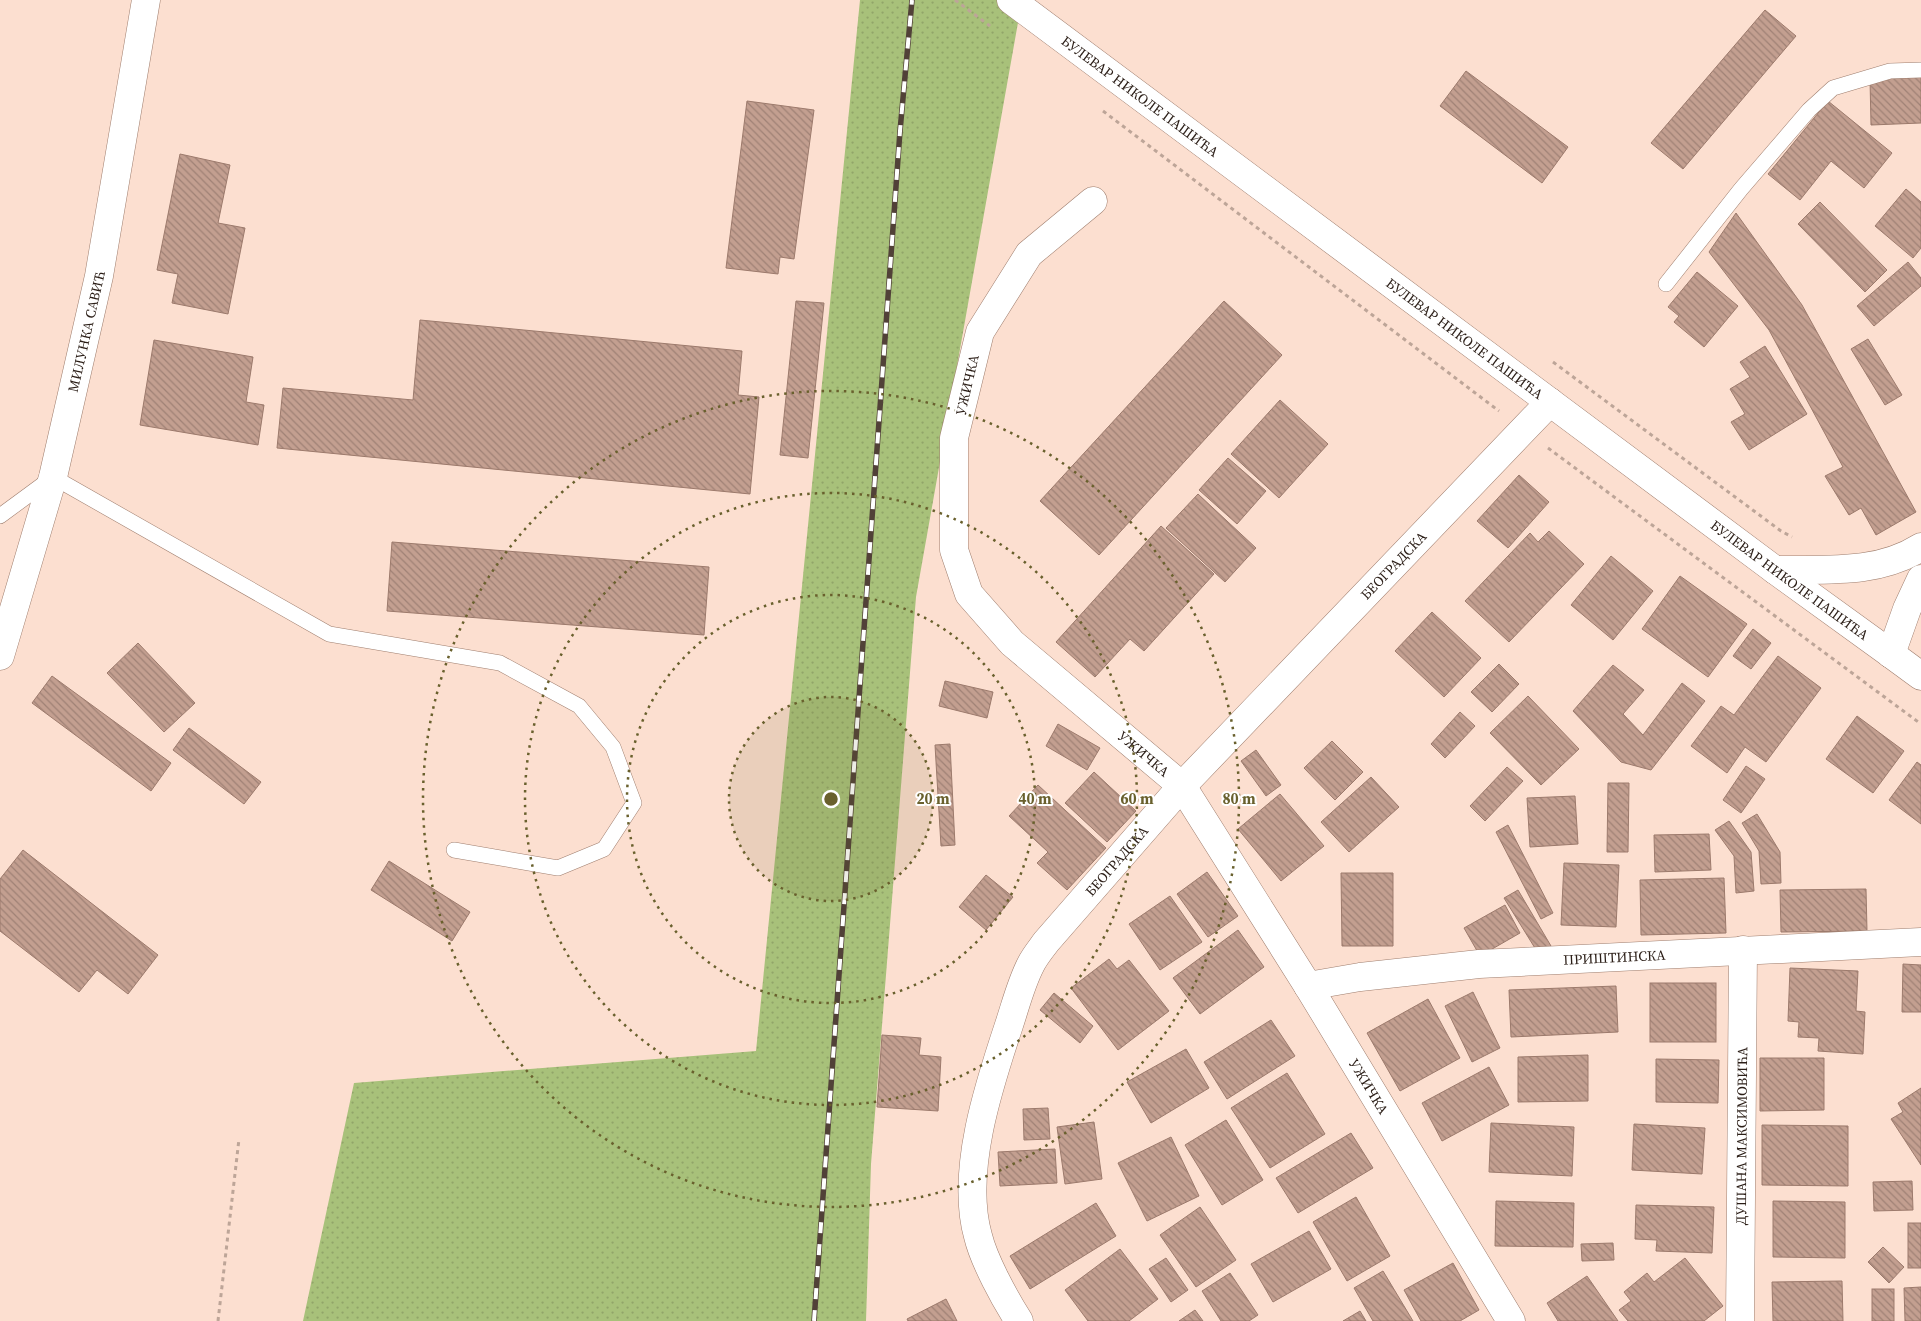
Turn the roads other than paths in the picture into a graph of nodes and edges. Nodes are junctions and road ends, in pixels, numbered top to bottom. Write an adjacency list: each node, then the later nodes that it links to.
1 (146, 0): 7 (street, МИЛУНКА САВИЋ)
2 (1011, 0): 6 (street, БУЛЕВАР НИКОЛЕ ПАШИЋА)
3 (1921, 70): 5 (lane)
4 (1093, 201): 16 (street, УЖИЧКА)
5 (1666, 284)
6 (1550, 402): 10 (street, БУЛЕВАР НИКОЛЕ ПАШИЋА); 16 (street, БЕОГРАДСКА)
7 (53, 477): 8 (lane); 14 (street, МИЛУНКА САВИЋ); 17 (lane)
8 (0, 516)
9 (1921, 546): 10 (street)
10 (1775, 570): 13 (street, БУЛЕВАР НИКОЛЕ ПАШИЋА)
11 (1921, 578): 13 (street)
12 (1921, 625): 13 (street)
13 (1891, 654): 15 (street, БУЛЕВАР НИКОЛЕ ПАШИЋА)
14 (0, 656)
15 (1921, 676)
16 (1182, 786): 20 (street, УЖИЧКА); 21 (street, БЕОГРАДСКА)
17 (454, 850)
18 (1921, 942): 19 (street, ПРИШТИНСКА)
19 (1744, 950): 20 (street, ПРИШТИНСКА); 23 (street, ДУШАНА МАКСИМОВИЋА)
20 (1308, 986): 22 (street, УЖИЧКА)
21 (1019, 1321)
22 (1511, 1321)
23 (1740, 1321)

